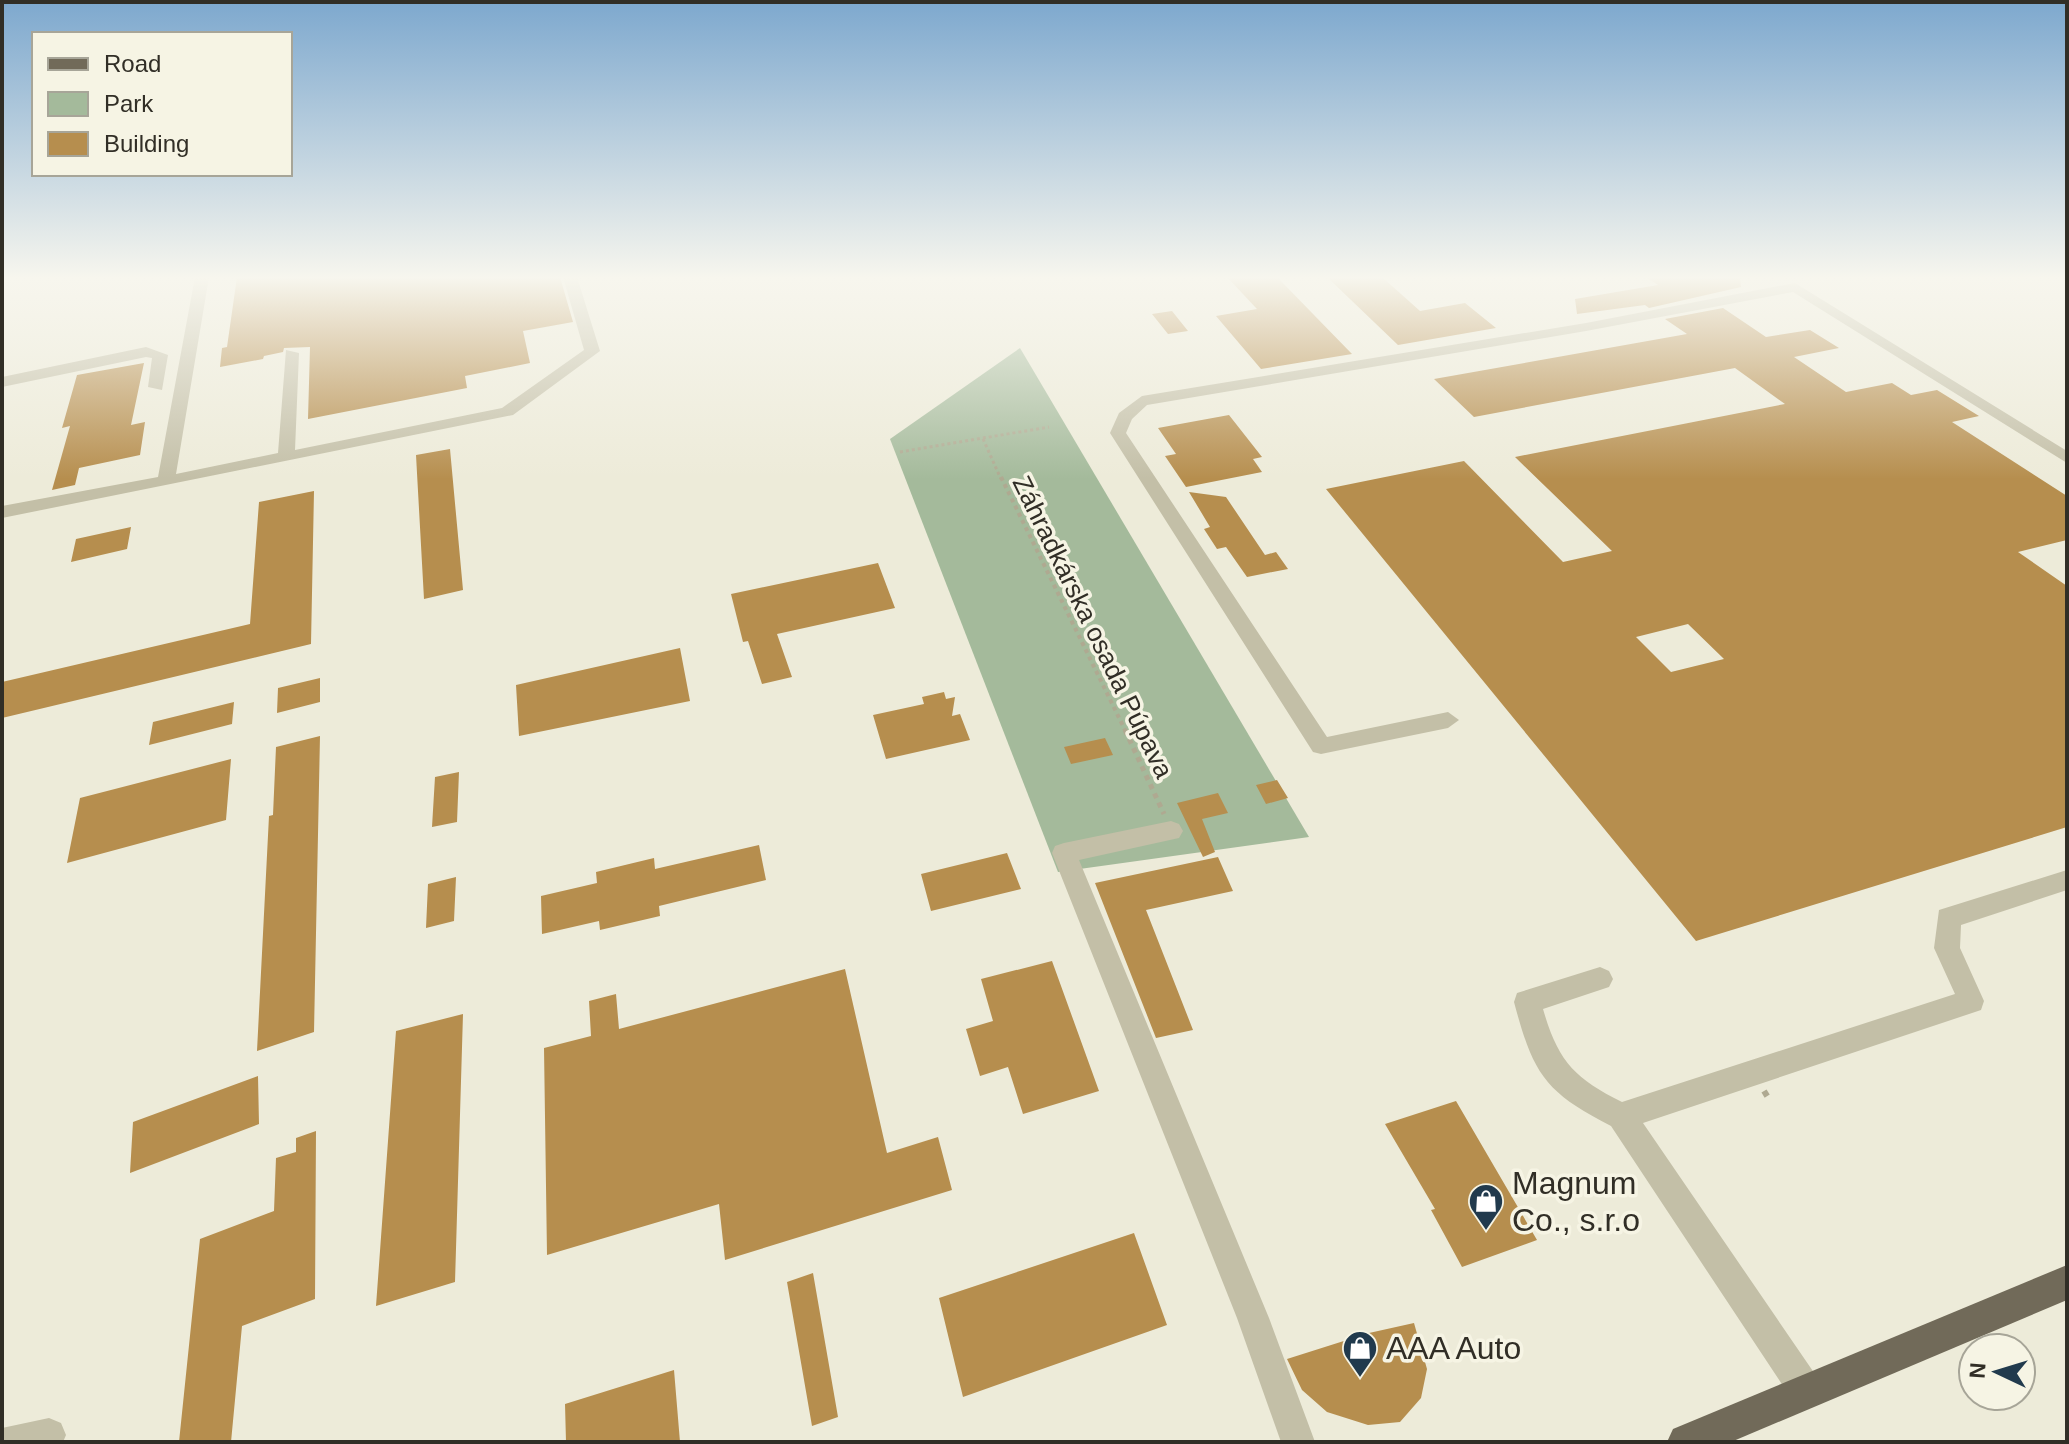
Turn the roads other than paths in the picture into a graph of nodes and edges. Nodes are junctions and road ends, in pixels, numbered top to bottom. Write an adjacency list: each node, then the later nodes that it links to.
1 (190, 344): 10 (lane)
2 (590, 344): 8 (lane)
3 (1482, 344): 12 (lane)
4 (1886, 344): 9 (lane)
5 (291, 353): 8 (lane)
6 (2, 382): 7 (lane)
7 (156, 387)
8 (286, 456): 10 (lane)
9 (2067, 458)
10 (166, 481): 11 (lane)
11 (2, 512)
12 (1448, 720)
13 (1171, 831): 21 (lane)
14 (2067, 880): 16 (lane)
15 (1600, 979): 16 (lane)
16 (1621, 1116): 18 (lane)
17 (2067, 1282): 18 (main road)
18 (1807, 1392): 22 (main road)
19 (49, 1435): 20 (lane)
20 (11, 1442)
21 (1298, 1442)
22 (1686, 1442)

